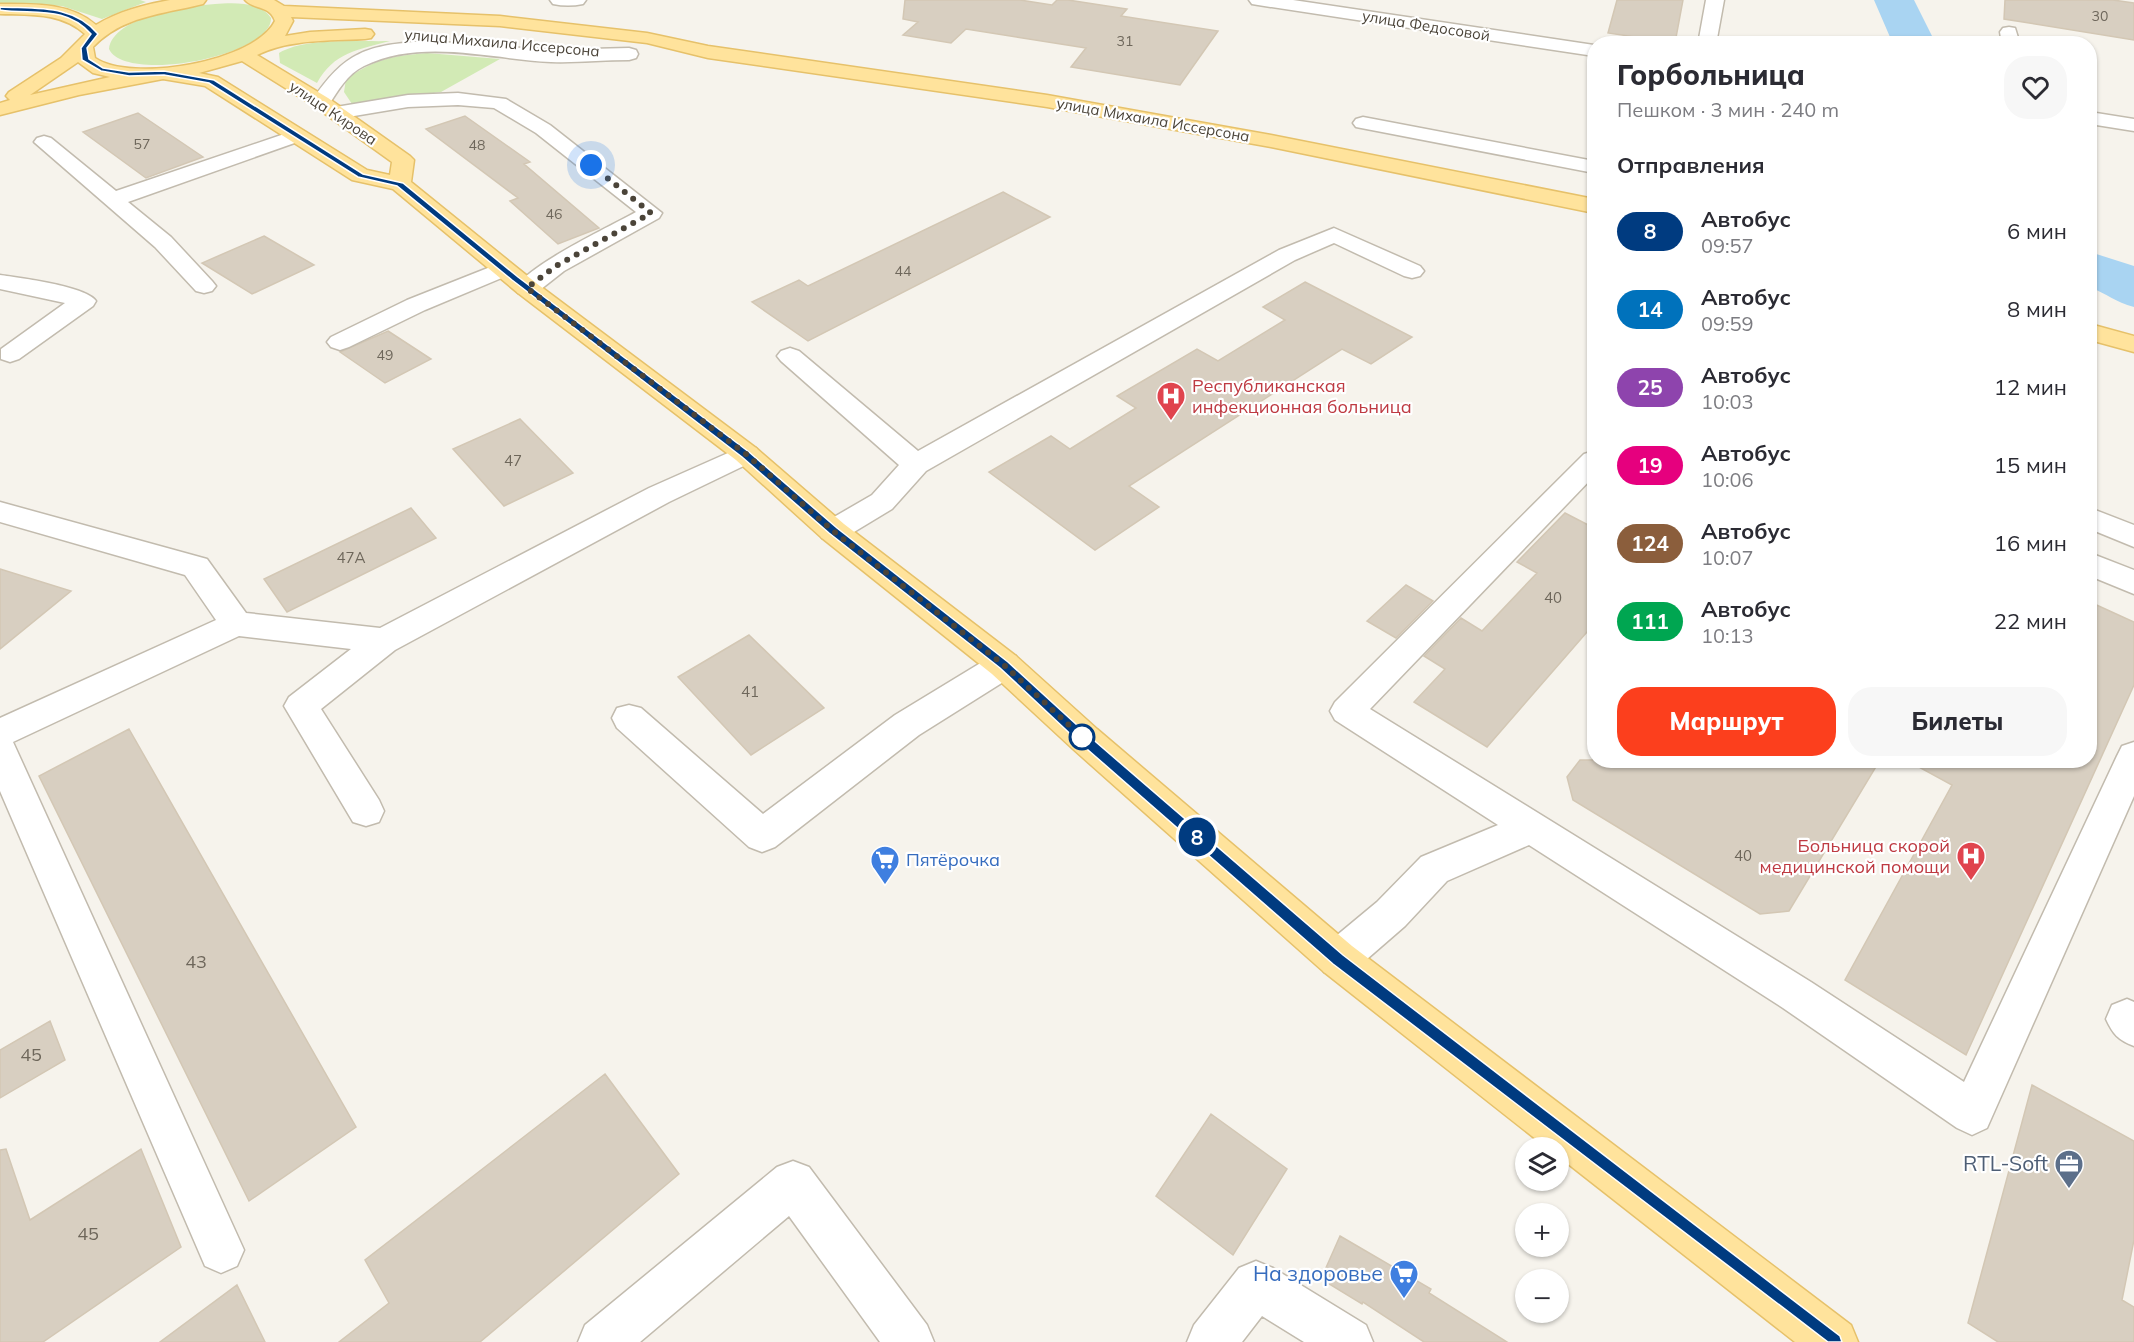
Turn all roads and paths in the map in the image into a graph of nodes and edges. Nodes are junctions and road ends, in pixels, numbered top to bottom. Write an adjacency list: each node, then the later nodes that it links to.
1 (197, 0): 5 (main road)
2 (254, 0): 7 (main road, улица Михаила Иссерсона)
3 (1258, 0): 12 (street, улица Федосовой)
4 (1715, 0): 8 (street)
5 (172, 1): 9 (main road)
6 (0, 9): 9 (main road)
7 (281, 11): 11 (main road); 13 (main road, улица Михаила Иссерсона)
8 (1708, 36)
9 (89, 41): 17 (main road); 18 (main road)
10 (1438, 41): 16 (street)
11 (261, 45): 14 (main road); 15 (main road, улица Михаила Иссерсона)
12 (1587, 50)
13 (708, 52): 15 (main road, улица Михаила Иссерсона); 28 (main road, улица Михаила Иссерсона)
14 (243, 54): 17 (main road); 19 (main road, улица Кирова)
15 (628, 54): 19 (street)
16 (1587, 63)
17 (164, 73): 18 (main road); 23 (main road)
18 (0, 108)
19 (328, 108): 26 (main road, улица Кирова); 33 (street)
20 (2097, 119): 22 (street)
21 (1363, 123): 25 (street)
22 (2134, 125)
23 (296, 136): 26 (main road); 27 (street)
24 (44, 142): 27 (street)
25 (1587, 166)
26 (400, 184): 29 (main road)
27 (115, 199): 32 (street)
28 (1587, 205)
29 (503, 269): 33 (main road); 35 (street)
30 (1412, 271): 40 (street)
31 (0, 282): 37 (street)
32 (204, 286)
33 (527, 288): 39 (main road)
34 (2097, 334): 36 (main road)
35 (340, 342)
36 (2134, 344)
37 (10, 354)
38 (790, 356): 40 (street)
39 (746, 454): 44 (main road); 49 (street)
40 (916, 464): 44 (street)
41 (1587, 467): 56 (street)
42 (0, 512): 48 (street)
43 (2097, 521): 45 (street)
44 (833, 531): 50 (main road)
45 (2134, 537)
46 (2097, 567): 47 (street)
47 (2134, 583)
48 (236, 624): 49 (street); 52 (street)
49 (384, 641): 55 (street)
50 (1004, 665): 51 (street); 57 (main road)
51 (629, 718)
52 (0, 733)
53 (0, 751): 58 (street)
54 (2134, 756): 56 (street)
55 (366, 811)
56 (1531, 828): 57 (street)
57 (1338, 959): 63 (main road)
58 (221, 1250)
59 (602, 1342): 60 (street)
60 (910, 1342)
61 (1211, 1342): 62 (street)
62 (1349, 1342)
63 (1834, 1342)

